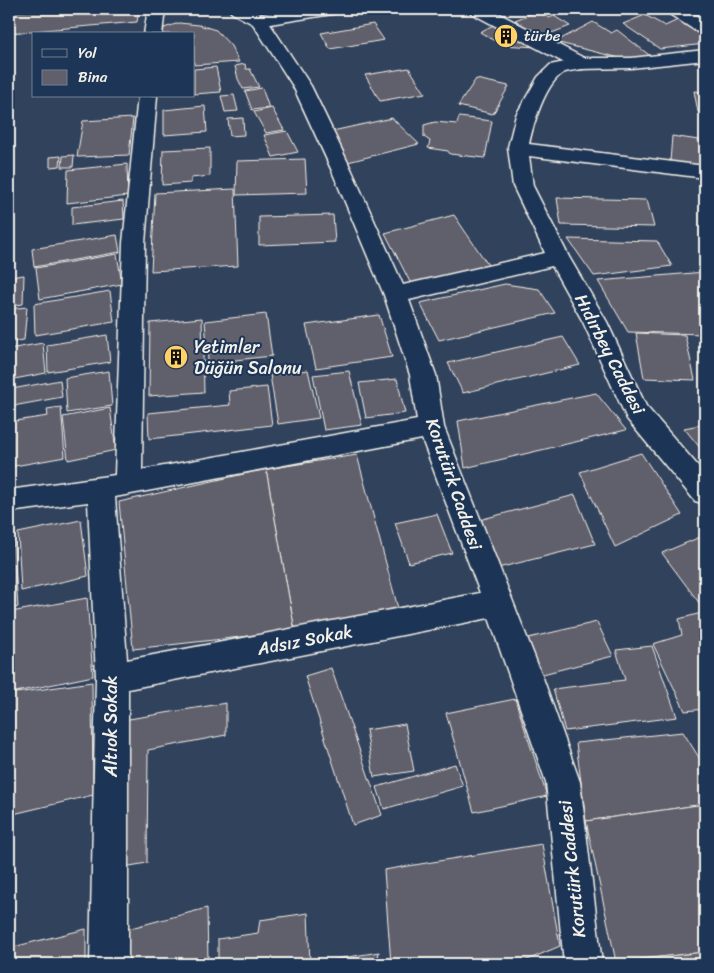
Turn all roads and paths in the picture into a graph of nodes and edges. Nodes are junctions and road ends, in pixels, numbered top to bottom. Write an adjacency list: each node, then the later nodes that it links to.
1 (161, 9): 7 (street)
2 (332, 9): 5 (street)
3 (477, 9): 9 (street)
4 (674, 9): 6 (street)
5 (248, 14): 14 (street, Korutürk Caddesi)
6 (705, 29)
7 (155, 32)
8 (705, 54): 9 (street)
9 (580, 64): 11 (street)
10 (148, 98): 16 (street, Altıok Sokak)
11 (518, 149): 12 (street); 13 (street, Hıdırbey Caddesi)
12 (705, 172)
13 (558, 257): 14 (street); 17 (street, Hıdırbey Caddesi)
14 (396, 295): 15 (street, Korutürk Caddesi)
15 (431, 427): 16 (street); 19 (street, Korutürk Caddesi)
16 (115, 486): 18 (street); 20 (street, Altıok Sokak)
17 (705, 493)
18 (9, 501)
19 (498, 603): 20 (street, Adsız Sokak); 22 (street, Korutürk Caddesi)
20 (112, 677): 21 (street, Altıok Sokak)
21 (109, 964)
22 (583, 964)

